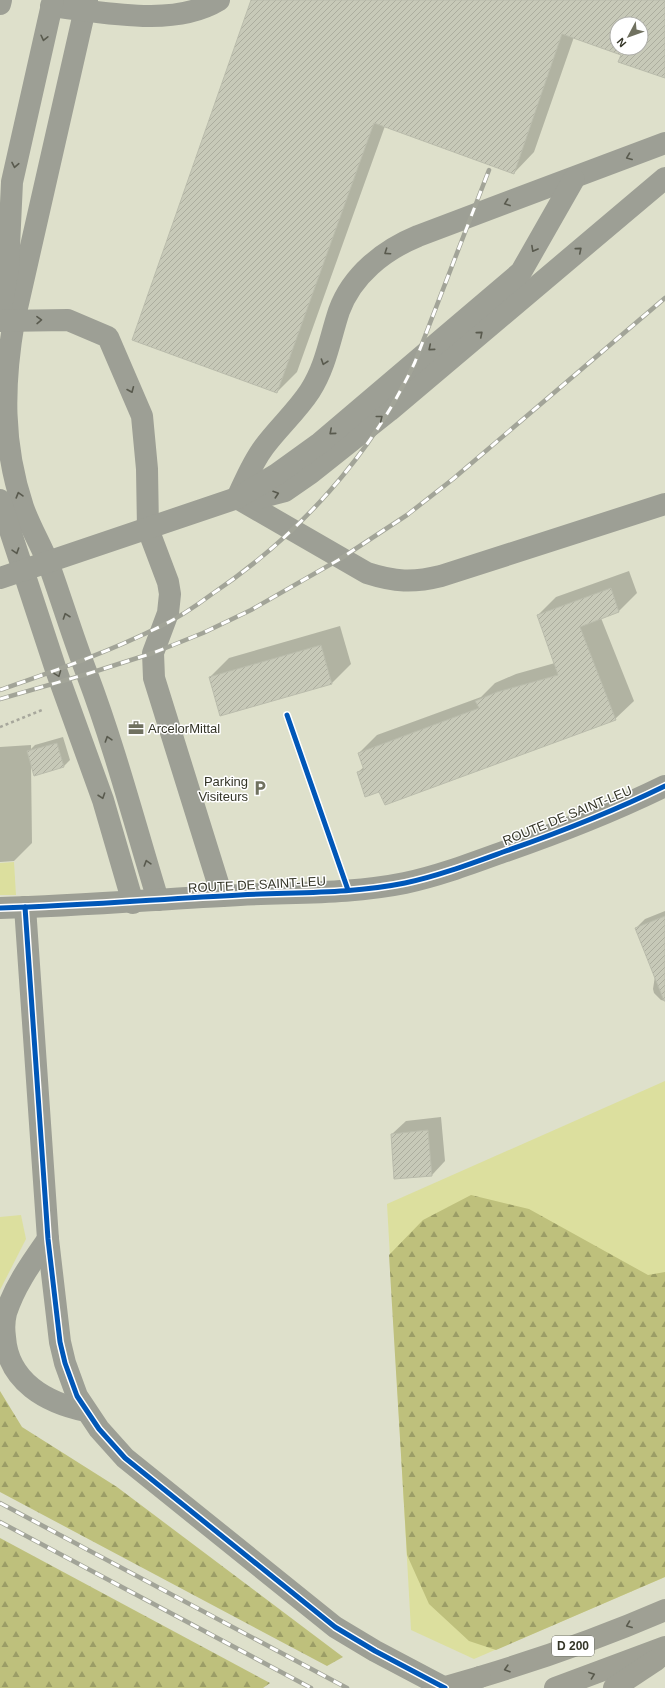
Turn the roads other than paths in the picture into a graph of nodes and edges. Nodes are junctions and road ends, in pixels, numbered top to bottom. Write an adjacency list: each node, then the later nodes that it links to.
1 (1, 0): 4 (street)
2 (220, 0): 5 (street)
3 (52, 3): 5 (street); 9 (street, one-way to 9)
4 (0, 4)
5 (86, 5): 9 (street)
6 (665, 143): 8 (street, one-way to 8)
7 (665, 178): 11 (street, one-way to 7)
8 (574, 179): 11 (street, one-way to 11); 11 (street, one-way to 11)
9 (5, 319): 10 (street); 14 (street, one-way to 14)
10 (4, 432): 15 (street, one-way to 10)
11 (237, 498): 13 (street); 14 (street)
12 (0, 500): 16 (street, one-way to 16)
13 (665, 504)
14 (148, 529): 15 (street); 19 (street)
15 (48, 563): 16 (street); 20 (street, one-way to 15)
16 (22, 571): 17 (street); 21 (street, one-way to 21)
17 (0, 578)
18 (665, 786): 19 (street, ROUTE DE SAINT-LEU)
19 (222, 896): 20 (street, ROUTE DE SAINT-LEU)
20 (158, 900): 21 (street, ROUTE DE SAINT-LEU)
21 (133, 903): 23 (street, ROUTE DE SAINT-LEU)
22 (0, 908): 23 (street, ROUTE DE SAINT-LEU)
23 (25, 908): 24 (street)
24 (48, 1239): 25 (street); 25 (street)
25 (86, 1411): 29 (street)
26 (665, 1610): 29 (main road, D 200, one-way to 29, bridge)
27 (665, 1646): 30 (main road, D 200, one-way to 27)
28 (665, 1653): 31 (main road)
29 (444, 1688)
30 (555, 1688)
31 (614, 1688)

